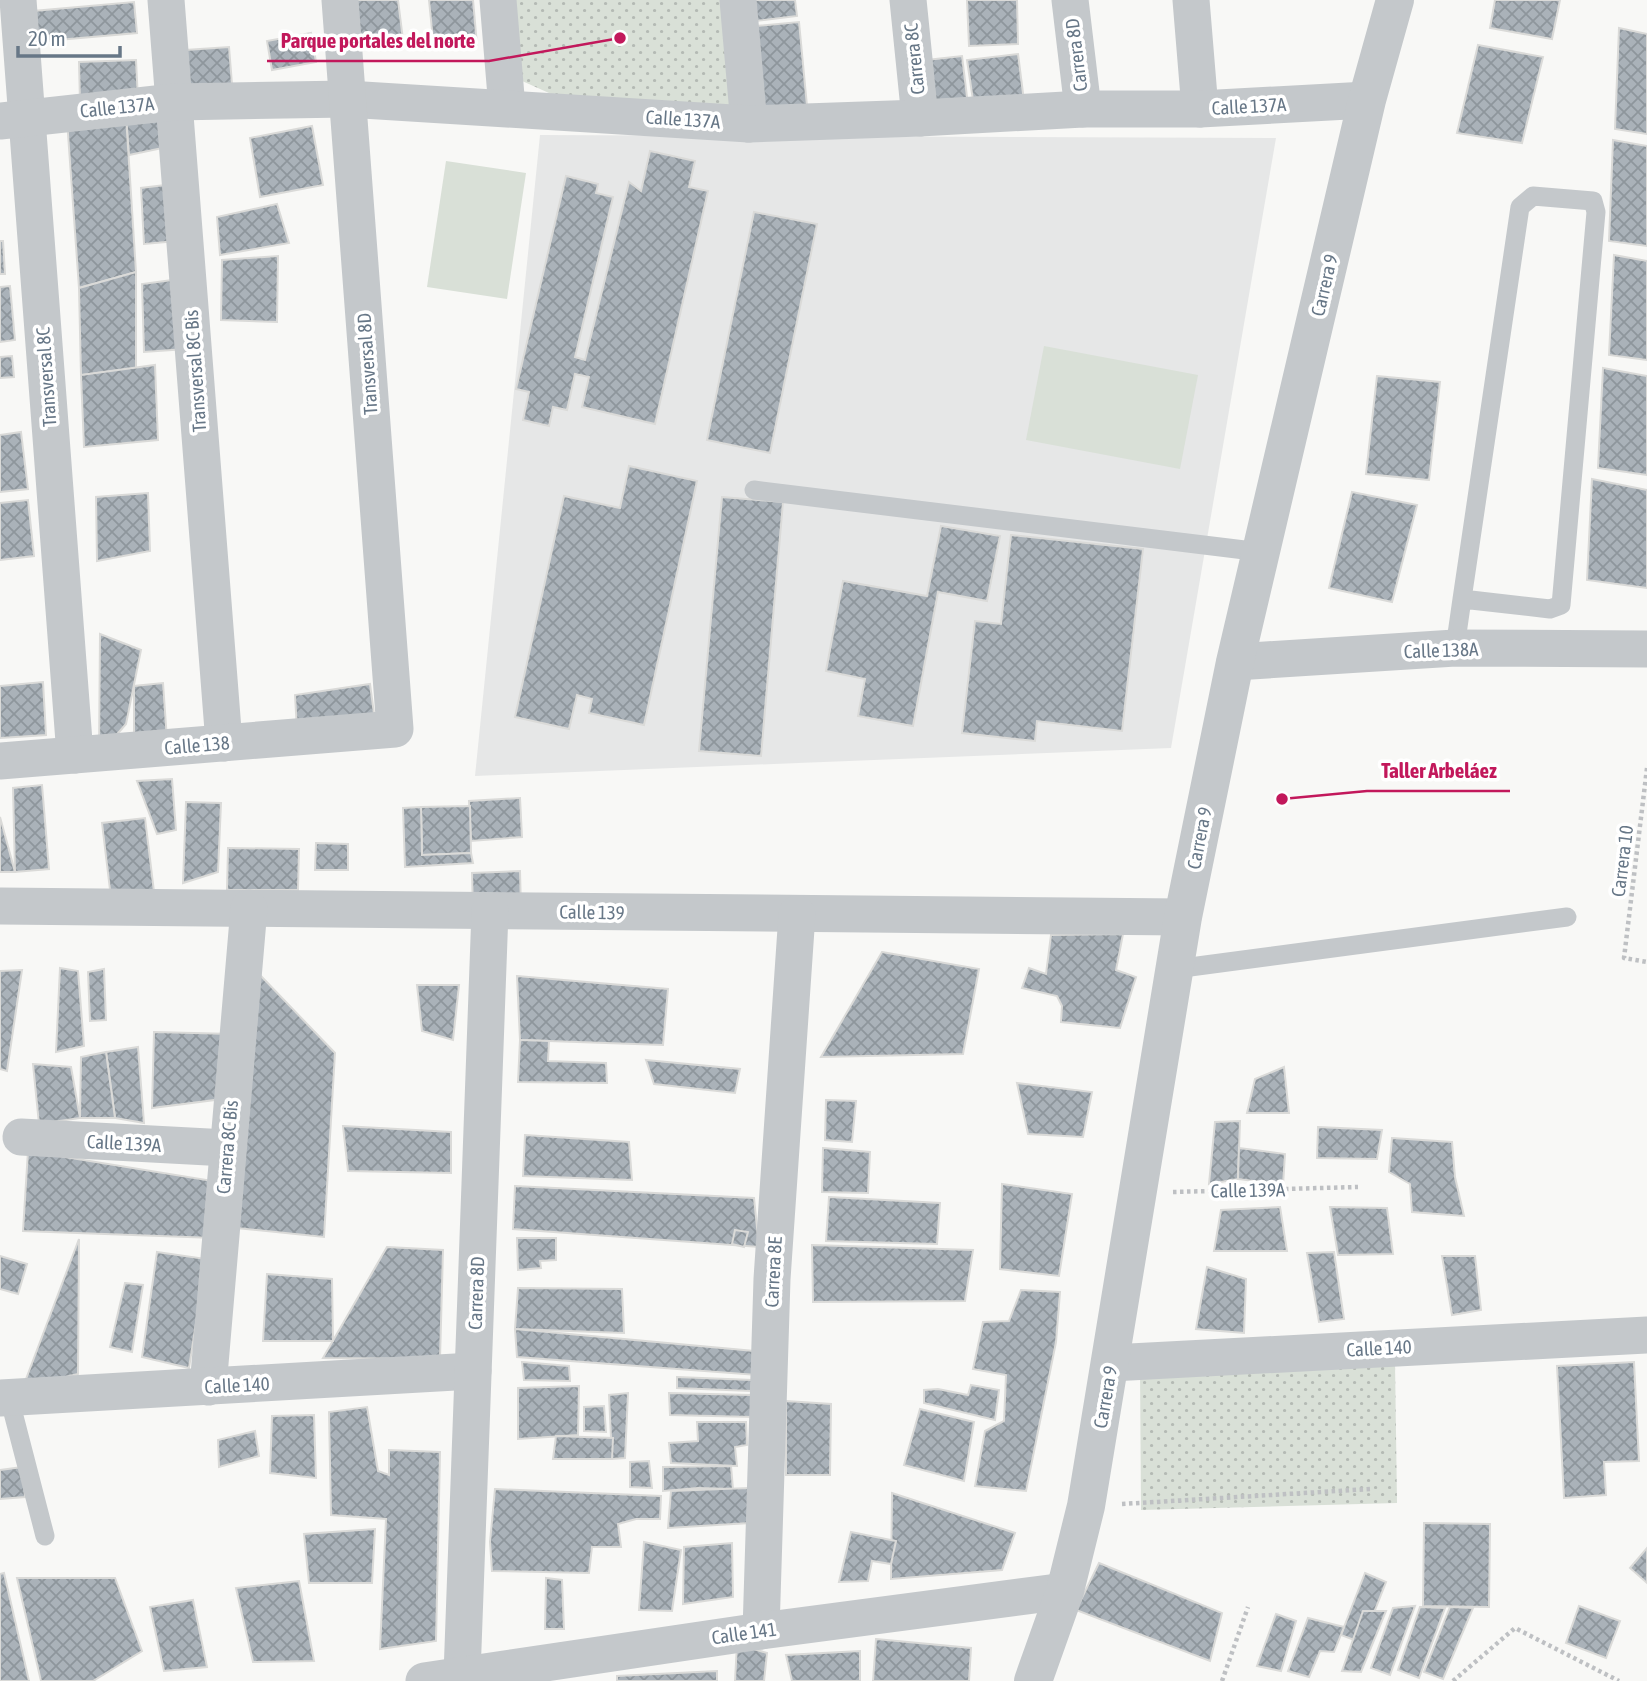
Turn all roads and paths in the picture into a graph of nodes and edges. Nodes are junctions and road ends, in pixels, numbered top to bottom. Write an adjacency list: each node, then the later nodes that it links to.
1 (18, 0): 17 (street, Transversal 8C)
2 (166, 0): 12 (street, Transversal 8C Bis)
3 (340, 0): 10 (street, Transversal 8D)
4 (498, 0): 13 (street)
5 (738, 0): 18 (street)
6 (908, 0): 16 (street, Carrera 8C)
7 (1070, 0): 15 (street, Carrera 8D)
8 (1191, 0): 14 (street)
9 (1395, 0): 11 (street, Carrera 9)
10 (347, 99): 12 (street, Calle 137A); 13 (street, Calle 137A); 25 (street, Transversal 8D)
11 (1367, 100): 14 (street, Calle 137A); 20 (street, Carrera 9)
12 (174, 102): 17 (street, Calle 137A); 26 (street, Transversal 8C Bis)
13 (507, 108): 18 (street, Calle 137A)
14 (1200, 108): 15 (street, Calle 137A)
15 (1083, 109): 16 (street, Calle 137A)
16 (920, 118): 18 (street, Calle 137A)
17 (13, 119): 27 (street, Transversal 8C)
18 (749, 124)
19 (754, 489): 20 (lane)
20 (1261, 552): 24 (street, Carrera 9)
21 (1462, 599): 21 (lane); 22 (lane)
22 (1455, 648): 23 (street, Calle 138A); 24 (street, Calle 138A)
23 (1647, 649)
24 (1235, 662): 34 (street, Carrera 9)
25 (395, 729): 26 (street, Calle 138)
26 (224, 743): 27 (street, Calle 138)
27 (75, 755): 28 (street, Calle 138)
28 (0, 761)
29 (1647, 768): 36 (path, Carrera 10)
30 (0, 906): 31 (street, Calle 139)
31 (249, 908): 32 (street, Calle 139); 39 (street, Carrera 8C Bis)
32 (490, 911): 33 (street, Calle 139); 44 (street, Carrera 8D)
33 (797, 914): 34 (street, Calle 139); 52 (street, Carrera 8E)
34 (1183, 917): 37 (street, Carrera 9)
35 (1567, 917): 37 (lane)
36 (1647, 962)
37 (1175, 970): 41 (street, Carrera 9)
38 (20, 1137): 39 (street, Calle 139A)
39 (227, 1148): 45 (street, Carrera 8C Bis)
40 (1358, 1187): 41 (path, Calle 139A)
41 (1138, 1192): 43 (street, Carrera 9)
42 (1647, 1335): 43 (street, Calle 140)
43 (1111, 1363): 48 (street, Carrera 9)
44 (473, 1371): 45 (street, Calle 140); 54 (street, Carrera 8D)
45 (208, 1387): 46 (street, Calle 140)
46 (4, 1398): 49 (lane)
47 (1370, 1489): 48 (path)
48 (1086, 1506): 50 (street, Carrera 9)
49 (45, 1536)
50 (1065, 1591): 52 (street, Calle 141); 56 (street, Carrera 9)
51 (1248, 1607): 57 (path)
52 (761, 1630): 53 (street, Calle 141)
53 (581, 1670): 54 (street, Calle 141)
54 (482, 1676): 55 (street, Calle 141)
55 (424, 1681)
56 (1032, 1681)
57 (1222, 1681)
58 (1453, 1681): 59 (path)
59 (1619, 1681)

